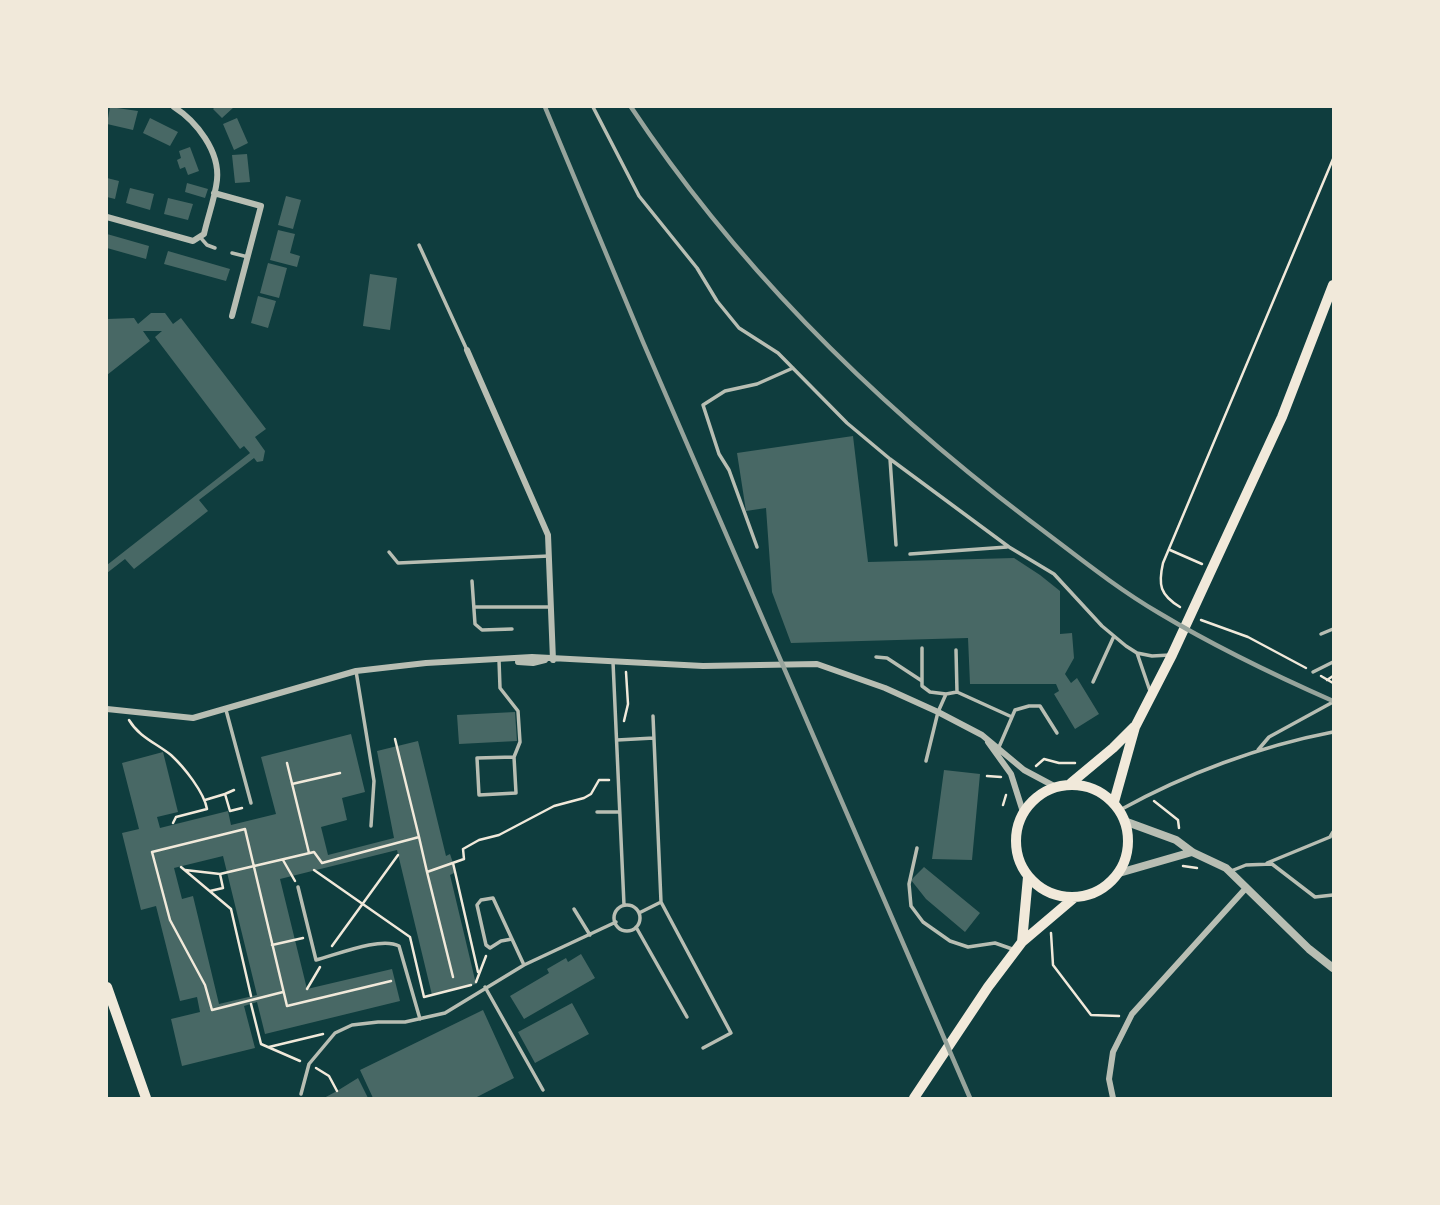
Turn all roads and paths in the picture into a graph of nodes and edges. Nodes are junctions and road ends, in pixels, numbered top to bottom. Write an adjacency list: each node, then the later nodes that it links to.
1 (174, 107): 4 (street)
2 (593, 107): 14 (lane)
3 (1333, 159): 19 (path)
4 (214, 193): 6 (street); 10 (street)
5 (107, 217): 6 (street)
6 (200, 237): 8 (lane)
7 (419, 244): 13 (lane)
8 (215, 248)
9 (232, 253): 10 (lane)
10 (248, 257): 12 (street)
11 (1333, 285): 35 (main road)
12 (232, 316)
13 (467, 350): 22 (street)
14 (793, 368): 15 (lane); 17 (lane)
15 (890, 459): 16 (lane); 18 (lane)
16 (896, 545)
17 (757, 547)
18 (1009, 547): 21 (lane); 32 (lane)
19 (1169, 549): 23 (path); 27 (path)
20 (389, 552): 22 (lane)
21 (910, 554)
22 (549, 556): 26 (street)
23 (1199, 563)
24 (472, 581): 25 (lane)
25 (475, 607): 26 (lane); 29 (lane)
26 (552, 607): 38 (street)
27 (1182, 609)
28 (1199, 619): 44 (path)
29 (512, 629)
30 (1333, 629): 31 (lane)
31 (1321, 634)
32 (1114, 636): 36 (lane); 48 (lane)
33 (922, 648): 47 (lane)
34 (956, 650): 50 (lane)
35 (1174, 651): 36 (lane); 51 (main road)
36 (1137, 653): 51 (lane)
37 (876, 657): 47 (lane)
38 (551, 659): 39 (street); 40 (street)
39 (500, 660): 43 (street); 70 (lane)
40 (613, 662): 41 (street); 67 (lane)
41 (625, 662): 57 (street); 60 (path)
42 (1333, 662): 44 (lane)
43 (356, 671): 55 (street); 92 (lane)
44 (1313, 672): 46 (path)
45 (1333, 676): 46 (path)
46 (1327, 680): 49 (path)
47 (922, 681): 52 (lane)
48 (1093, 682)
49 (1333, 683)
50 (957, 692): 52 (lane); 59 (lane)
51 (1151, 693): 61 (main road)
52 (946, 694): 57 (lane)
53 (1333, 702): 69 (lane)
54 (107, 709): 56 (street)
55 (226, 710): 56 (street); 84 (lane)
56 (124, 711): 82 (path)
57 (938, 712): 64 (street); 71 (lane)
58 (653, 716): 65 (lane)
59 (1012, 717): 63 (lane); 68 (lane)
60 (624, 720)
61 (1135, 727): 77 (main road); 85 (main road)
62 (1333, 732): 69 (lane)
63 (1058, 733)
64 (982, 735): 68 (street); 89 (street)
65 (654, 738): 67 (lane); 115 (lane)
66 (396, 739): 95 (path)
67 (617, 740): 88 (lane)
68 (999, 747): 79 (street)
69 (1256, 752): 85 (lane)
70 (514, 757): 70 (lane)
71 (926, 761)
72 (287, 763): 78 (path)
73 (340, 773): 78 (path)
74 (1008, 775): 75 (path)
75 (987, 776)
76 (612, 780): 101 (path)
77 (1071, 783): 79 (main road); 85 (main road)
78 (292, 784): 98 (path)
79 (1054, 786): 89 (main road)
80 (234, 790): 81 (path)
81 (226, 794): 82 (path); 86 (path)
82 (205, 800): 91 (path)
83 (1153, 801): 93 (path)
84 (251, 803)
85 (1117, 806): 90 (main road)
86 (242, 807)
87 (597, 812): 88 (lane)
88 (619, 812): 117 (lane)
89 (1023, 812): 109 (main road)
90 (1127, 822): 97 (street); 107 (main road)
91 (173, 823)
92 (371, 826)
93 (1178, 832)
94 (1333, 832): 102 (lane)
95 (419, 837): 98 (path); 106 (path)
96 (917, 848): 127 (lane)
97 (1192, 852): 105 (street); 107 (street)
98 (309, 853): 100 (path)
99 (398, 855): 116 (path)
100 (283, 860): 103 (path); 110 (path)
101 (453, 863): 106 (path); 132 (path)
102 (1265, 864): 105 (lane); 113 (lane)
103 (253, 867): 108 (path); 126 (path); 138 (path)
104 (314, 870): 116 (path)
105 (1231, 871): 111 (street)
106 (427, 872): 133 (path)
107 (1119, 873): 114 (main road)
108 (220, 874): 112 (path); 112 (path)
109 (1028, 877): 114 (main road); 127 (main road)
110 (298, 887): 124 (lane)
111 (1246, 888): 131 (street); 145 (street)
112 (210, 891): 140 (path)
113 (1333, 895)
114 (1075, 897): 127 (main road)
115 (661, 902): 119 (lane); 148 (lane)
116 (363, 904): 129 (path); 139 (path)
117 (624, 905): 119 (lane); 120 (lane)
118 (575, 909): 123 (lane)
119 (639, 913): 122 (lane)
120 (615, 922): 122 (lane); 123 (lane)
121 (1051, 926): 145 (path)
122 (636, 927): 143 (lane)
123 (590, 935): 130 (lane)
124 (310, 936): 126 (path); 129 (lane)
125 (512, 939): 128 (lane); 128 (lane); 130 (lane)
126 (272, 945): 138 (path)
127 (1019, 946): 154 (main road)
128 (490, 948): 132 (path)
129 (326, 957): 137 (path); 144 (lane)
130 (524, 965): 136 (lane)
131 (1333, 968)
132 (479, 974): 139 (path)
133 (453, 977)
134 (391, 981): 138 (path)
135 (107, 987): 153 (main road)
136 (485, 987): 142 (lane); 150 (lane)
137 (307, 989)
138 (284, 992)
139 (437, 994): 142 (path)
140 (251, 996)
141 (251, 1004): 147 (path)
142 (445, 1013): 144 (lane)
143 (687, 1017)
144 (420, 1019): 146 (lane)
145 (1129, 1021): 155 (street)
146 (335, 1033): 147 (path); 149 (lane)
147 (269, 1047): 149 (path)
148 (703, 1048)
149 (309, 1065): 151 (path); 152 (lane)
150 (543, 1090)
151 (337, 1091)
152 (301, 1094)
153 (146, 1098)
154 (914, 1098)
155 (1113, 1098)

